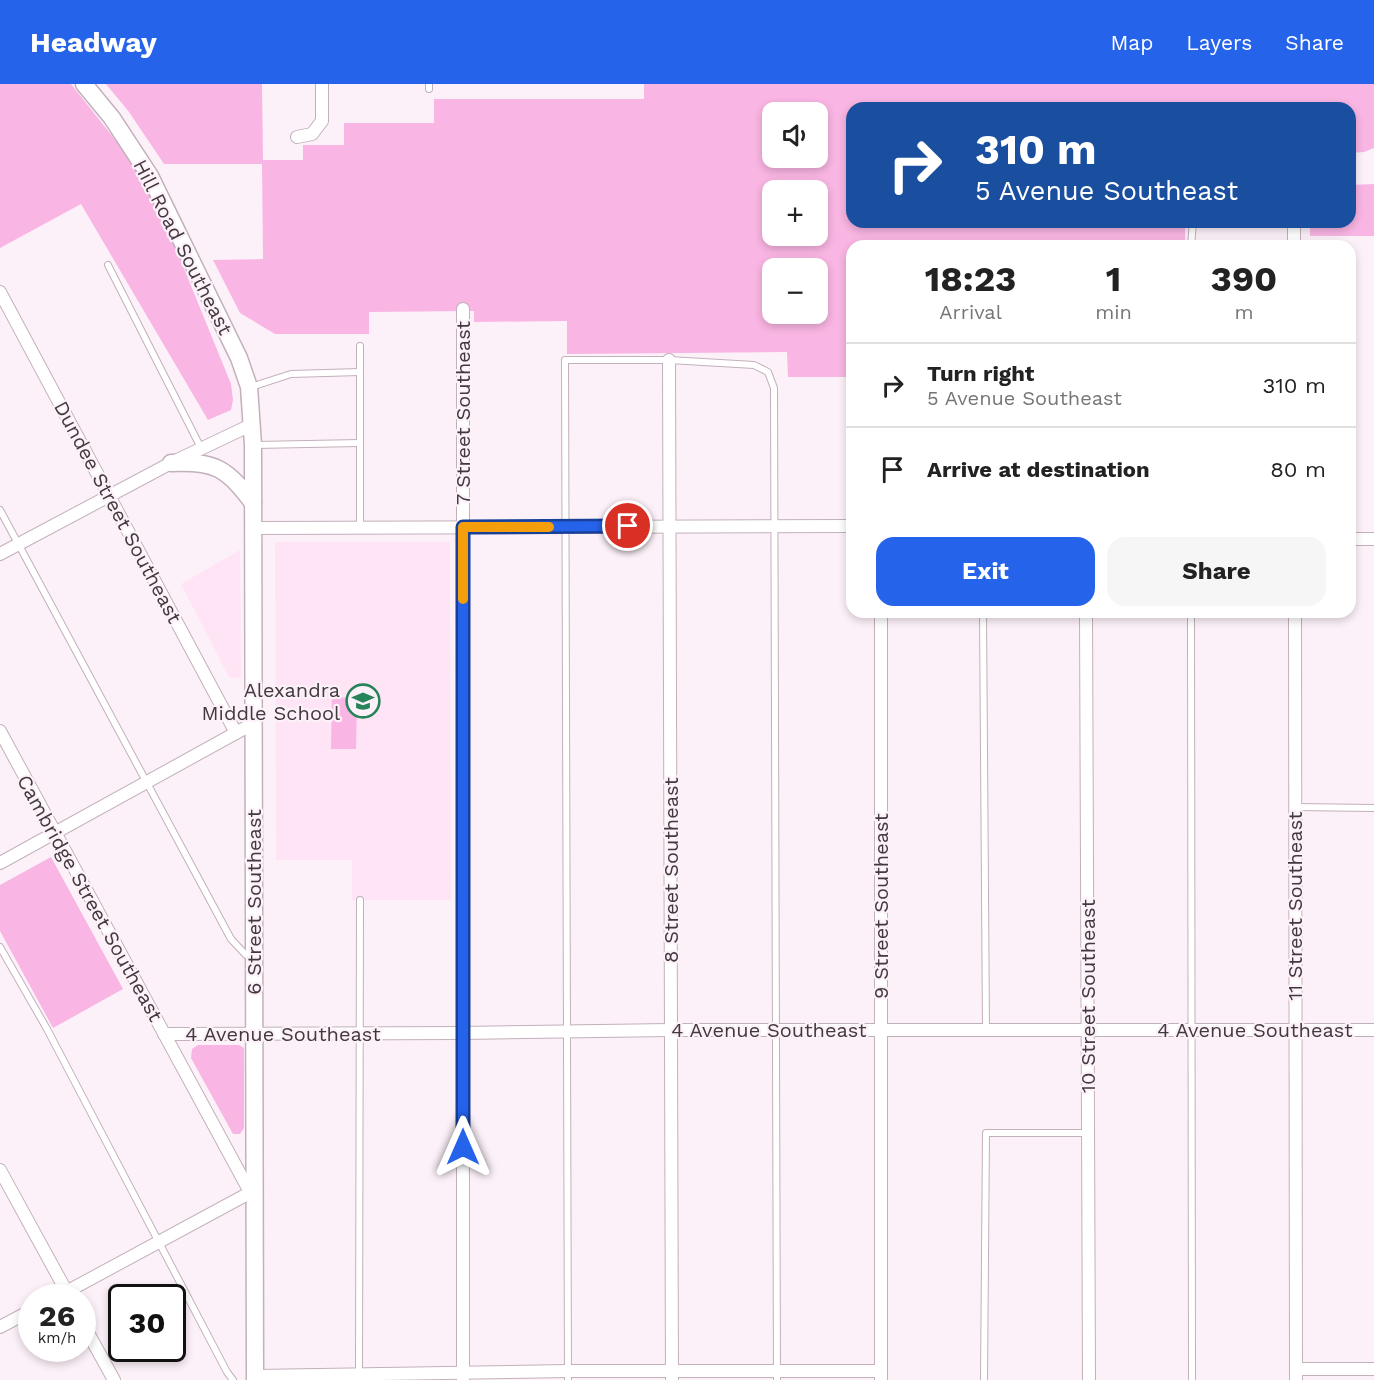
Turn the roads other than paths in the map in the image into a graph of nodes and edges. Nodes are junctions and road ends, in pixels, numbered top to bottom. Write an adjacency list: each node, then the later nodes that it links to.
1 (84, 84): 10 (street, Hill Road Southeast)
2 (322, 84): 3 (street)
3 (297, 137)
4 (108, 265): 14 (lane)
5 (0, 292): 16 (street, Dundee Street Southeast)
6 (463, 309): 23 (street, 7 Street Southeast)
7 (360, 346): 9 (lane)
8 (669, 360): 19 (street, 8 Street Southeast); 20 (lane); 24 (lane)
9 (360, 372): 10 (lane); 12 (lane)
10 (249, 387): 11 (street, Hill Road Southeast)
11 (253, 424): 13 (street, 6 Street Southeast); 14 (street)
12 (360, 443): 13 (lane); 22 (lane)
13 (253, 445): 17 (street, 6 Street Southeast)
14 (201, 448): 15 (street)
15 (171, 463): 16 (street); 17 (street)
16 (109, 496): 28 (street); 37 (street, Dundee Street Southeast)
17 (253, 503): 25 (street, 6 Street Southeast)
18 (0, 510): 28 (lane)
19 (670, 526): 20 (street); 24 (street); 46 (street, 8 Street Southeast)
20 (774, 526): 21 (street); 47 (lane)
21 (846, 526)
22 (360, 527): 23 (street); 25 (street)
23 (463, 527): 24 (street); 57 (street, 7 Street Southeast)
24 (565, 527): 54 (lane)
25 (253, 528): 35 (street, 6 Street Southeast)
26 (1356, 539): 27 (street)
27 (1374, 539)
28 (18, 544): 29 (street); 38 (lane)
29 (0, 554)
30 (881, 618): 48 (street, 9 Street Southeast)
31 (983, 618): 49 (lane)
32 (1086, 618): 50 (street, 10 Street Southeast)
33 (1191, 618): 51 (lane)
34 (1295, 618): 39 (street, 11 Street Southeast)
35 (254, 723): 37 (street); 45 (street, 6 Street Southeast)
36 (0, 731): 41 (street, Cambridge Street Southeast)
37 (236, 733): 38 (street)
38 (146, 784): 41 (street); 45 (lane)
39 (1295, 807): 40 (lane); 52 (street, 11 Street Southeast)
40 (1374, 808)
41 (54, 833): 42 (street); 58 (street, Cambridge Street Southeast)
42 (0, 863)
43 (360, 900): 56 (lane)
44 (0, 947): 62 (lane)
45 (255, 957): 55 (street, 6 Street Southeast)
46 (671, 1030): 47 (street, 4 Avenue Southeast); 54 (street, 4 Avenue Southeast); 71 (street, 8 Street Southeast)
47 (776, 1030): 48 (street, 4 Avenue Southeast); 72 (lane)
48 (881, 1030): 49 (street, 4 Avenue Southeast); 73 (street, 9 Street Southeast)
49 (986, 1030): 50 (street, 4 Avenue Southeast)
50 (1088, 1030): 51 (street, 4 Avenue Southeast); 59 (street, 10 Street Southeast)
51 (1191, 1030): 52 (street, 4 Avenue Southeast); 81 (lane)
52 (1296, 1030): 53 (street, 4 Avenue Southeast); 69 (street, 11 Street Southeast)
53 (1374, 1030)
54 (566, 1031): 57 (street, 4 Avenue Southeast); 70 (lane)
55 (254, 1033): 56 (street, 4 Avenue Southeast); 58 (street, 4 Avenue Southeast); 61 (street, 6 Street Southeast)
56 (359, 1033): 57 (street, 4 Avenue Southeast); 74 (lane)
57 (462, 1033): 75 (street, 7 Street Southeast)
58 (164, 1034): 61 (street, Cambridge Street Southeast)
59 (1088, 1132): 79 (lane); 80 (street, 10 Street Southeast)
60 (0, 1170): 63 (street)
61 (253, 1191): 62 (street); 76 (street, 6 Street Southeast)
62 (158, 1241): 64 (street); 78 (lane)
63 (57, 1284)
64 (84, 1284)
65 (18, 1317): 66 (street)
66 (0, 1327)
67 (96, 1347): 77 (street)
68 (1374, 1369): 69 (street)
69 (1296, 1374)
70 (568, 1376): 71 (street); 75 (street)
71 (672, 1376): 72 (street)
72 (777, 1376): 73 (street)
73 (881, 1376)
74 (359, 1377): 75 (street); 76 (street)
75 (463, 1377)
76 (255, 1378)
77 (114, 1380)
78 (233, 1380)
79 (984, 1380)
80 (1089, 1380)
81 (1192, 1380)

